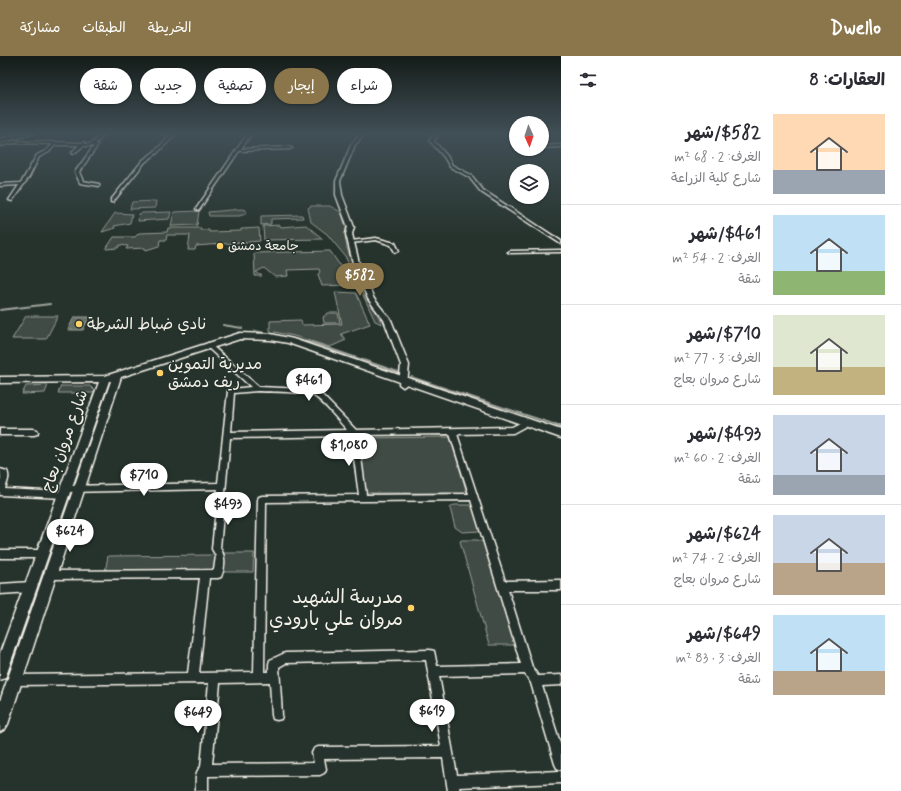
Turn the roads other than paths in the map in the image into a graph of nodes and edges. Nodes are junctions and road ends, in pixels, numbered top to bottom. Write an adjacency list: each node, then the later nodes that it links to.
1 (32, 167): 7 (street)
2 (81, 167): 8 (street)
3 (139, 167): 11 (street)
4 (226, 167): 12 (street)
5 (344, 167): 13 (street)
6 (453, 167): 14 (street)
7 (22, 184): 9 (street); 10 (street)
8 (98, 184)
9 (0, 185)
10 (11, 200)
11 (112, 201)
12 (198, 209)
13 (351, 242): 15 (street); 22 (street)
14 (561, 242)
15 (397, 251)
16 (561, 251): 17 (street)
17 (510, 252)
18 (208, 345): 19 (main road); 22 (main road); 23 (street)
19 (117, 375): 20 (main road); 34 (main road, شارع مروان بعاج)
20 (105, 379): 21 (main road); 36 (main road, شارع مروان بعاج)
21 (0, 380)
22 (404, 381): 24 (main road); 29 (main road)
23 (257, 389): 28 (street); 30 (street)
24 (522, 425): 25 (street); 31 (main road)
25 (453, 431): 28 (street); 37 (street)
26 (0, 432): 27 (street)
27 (34, 432)
28 (354, 433): 30 (street); 38 (street)
29 (561, 434)
30 (228, 435): 33 (street)
31 (561, 439)
32 (0, 472): 35 (street)
33 (221, 486): 34 (street); 41 (street)
34 (79, 488): 36 (street); 42 (main road, شارع مروان بعاج)
35 (0, 492): 36 (street)
36 (65, 492): 40 (main road, شارع مروان بعاج)
37 (473, 497): 38 (street); 43 (street)
38 (363, 498): 50 (street)
39 (0, 554): 40 (street)
40 (43, 554): 45 (main road, شارع مروان بعاج)
41 (205, 574): 42 (street); 52 (street)
42 (50, 575): 54 (main road, شارع مروان بعاج)
43 (501, 586): 44 (street); 47 (street)
44 (561, 586)
45 (31, 587): 46 (street); 49 (main road, شارع مروان بعاج)
46 (0, 589)
47 (528, 669): 48 (street); 56 (street)
48 (434, 670): 51 (street); 59 (street)
49 (0, 673)
50 (259, 677): 51 (street); 53 (street)
51 (275, 677): 57 (street)
52 (193, 678): 53 (street); 54 (street)
53 (215, 678): 61 (street)
54 (15, 680): 58 (main road, شارع مروان بعاج)
55 (561, 680): 56 (street)
56 (535, 681): 60 (street)
57 (277, 715)
58 (0, 724)
59 (447, 752): 61 (street); 63 (street)
60 (561, 764)
61 (206, 770): 64 (street)
62 (561, 778): 63 (street)
63 (453, 786)
64 (202, 791)

